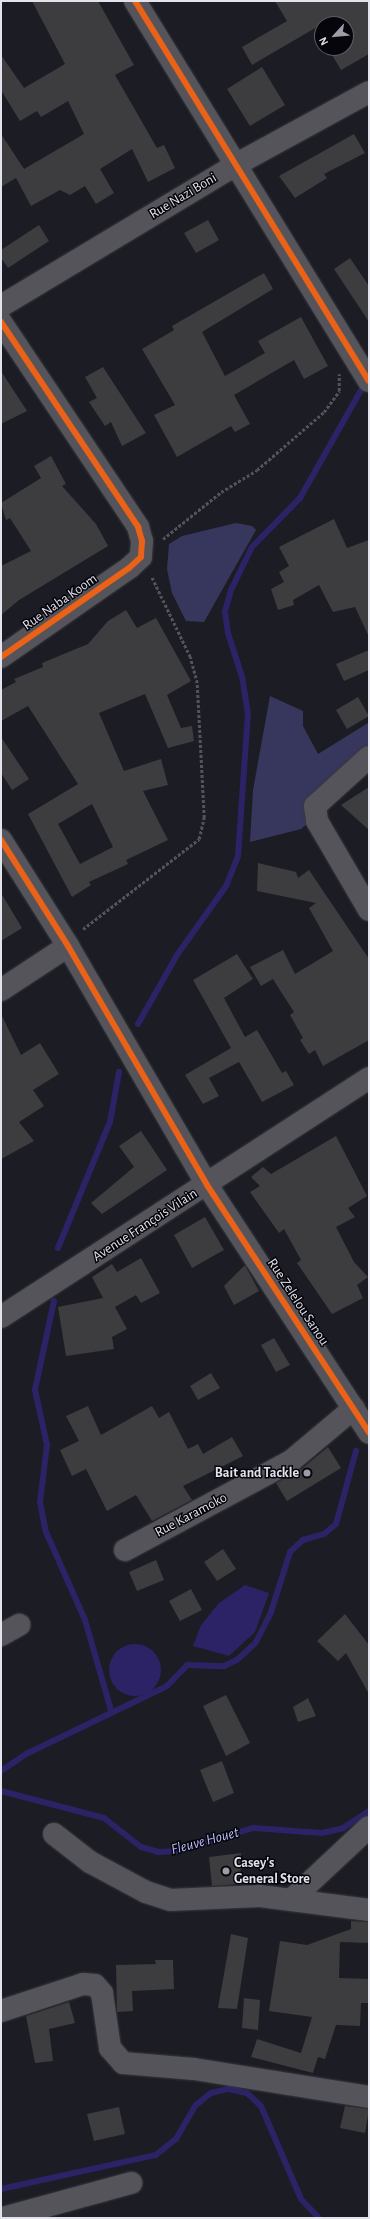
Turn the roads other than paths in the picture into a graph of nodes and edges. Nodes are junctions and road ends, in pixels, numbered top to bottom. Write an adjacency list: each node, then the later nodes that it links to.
1 (135, 1): 3 (street)
2 (369, 92): 3 (street, Rue Nazi Boni)
3 (237, 164): 4 (street, Rue Nazi Boni); 6 (street)
4 (1, 306)
5 (1, 322): 7 (street, Rue Naba Koom)
6 (369, 381)
7 (1, 658)
8 (369, 757): 10 (street)
9 (1, 840): 11 (street, Rue Zelelou Sanou)
10 (369, 910)
11 (68, 946): 12 (street); 14 (street, Rue Zelelou Sanou)
12 (1, 990)
13 (369, 1078): 14 (street, Avenue François Vilain)
14 (207, 1185): 15 (street, Avenue François Vilain); 16 (street, Rue Zelelou Sanou)
15 (1, 1317)
16 (354, 1408): 17 (street, Rue Zelelou Sanou); 18 (street, Rue Karamoko)
17 (369, 1433)
18 (125, 1550)
19 (369, 1827): 21 (street)
20 (54, 1834): 21 (street)
21 (291, 1900): 22 (street)
22 (369, 1910)
23 (1, 2011): 24 (street)
24 (369, 2097)
25 (131, 2182): 26 (street)
26 (5, 2218)

